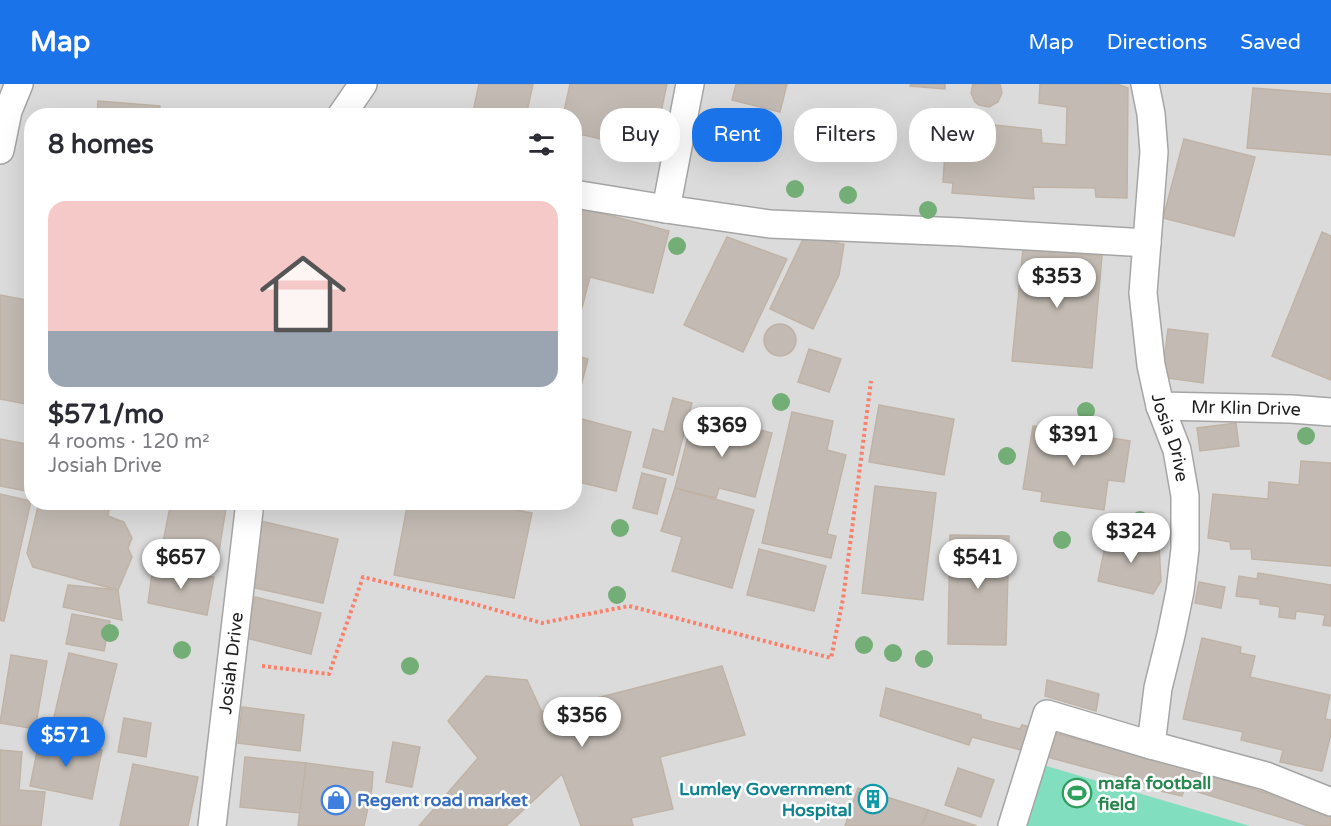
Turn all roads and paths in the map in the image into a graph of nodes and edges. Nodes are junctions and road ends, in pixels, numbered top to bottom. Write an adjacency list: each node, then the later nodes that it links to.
1 (19, 84): 6 (street)
2 (363, 84): 5 (street)
3 (690, 84): 8 (street)
4 (1144, 84): 9 (street, Josia Drive)
5 (346, 108)
6 (0, 150)
7 (582, 195): 8 (street)
8 (666, 209): 9 (street)
9 (1147, 243): 11 (street, Josia Drive)
10 (871, 381): 14 (path)
11 (1160, 406): 12 (street, Mr Klin Drive); 15 (street, Josia Drive)
12 (1331, 412)
13 (249, 510): 14 (street, Josiah Drive)
14 (231, 661): 17 (street, Josiah Drive)
15 (1151, 745): 16 (street); 18 (street)
16 (1331, 802)
17 (212, 826)
18 (1012, 826)

